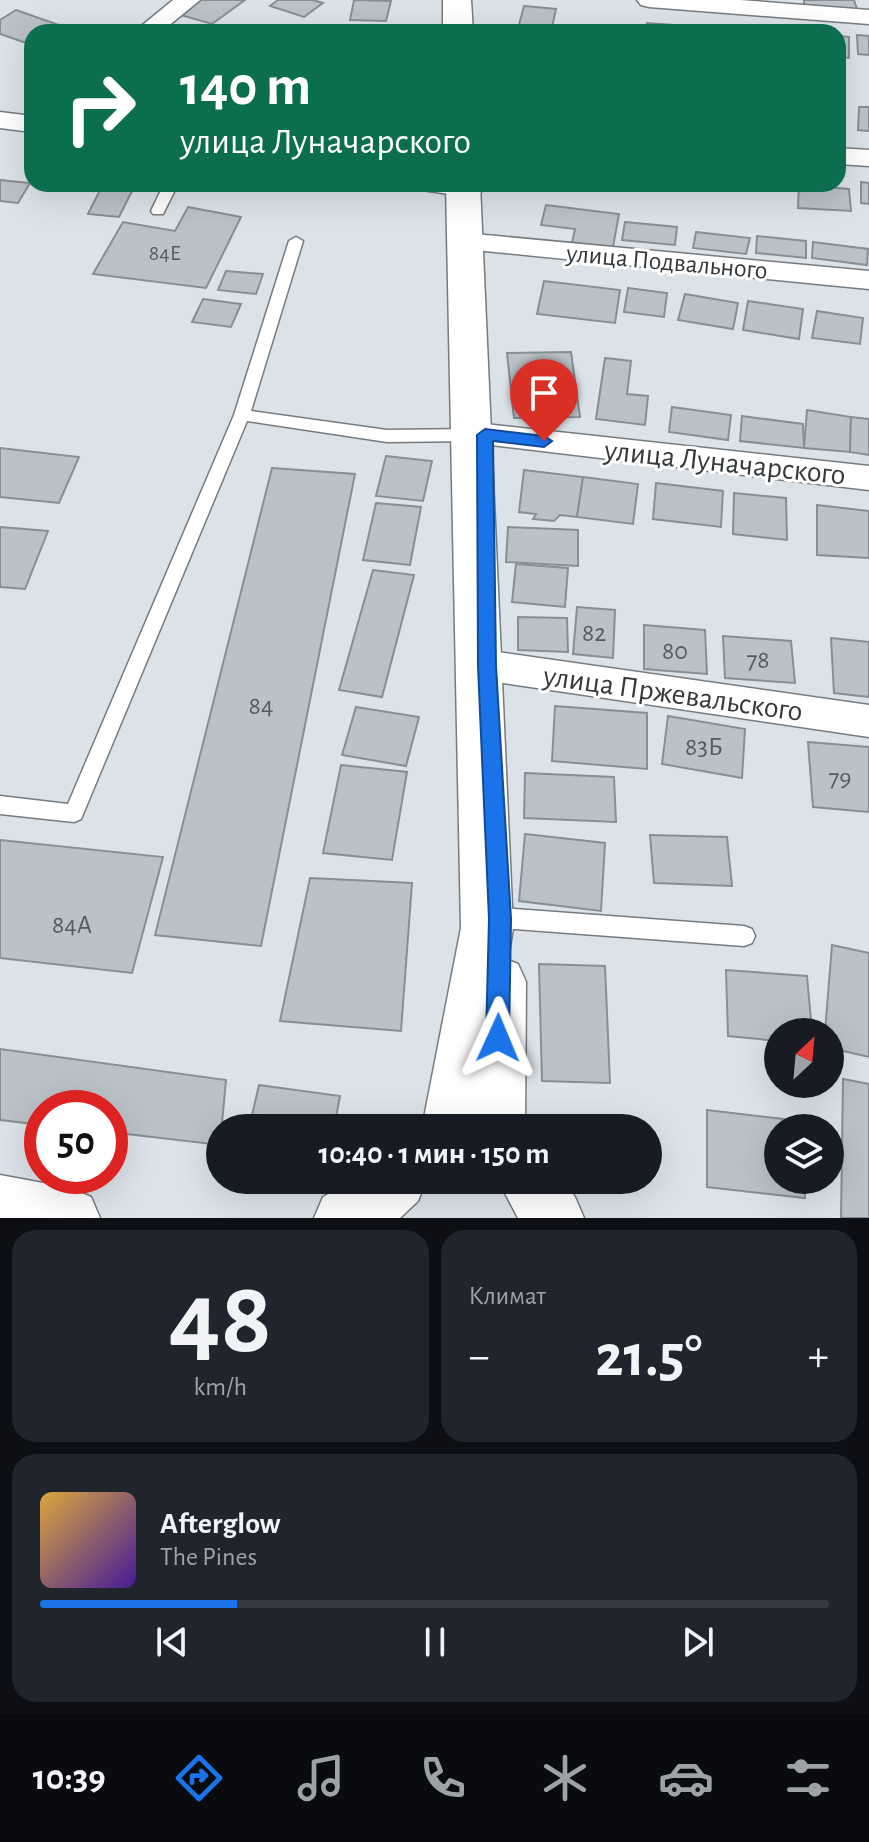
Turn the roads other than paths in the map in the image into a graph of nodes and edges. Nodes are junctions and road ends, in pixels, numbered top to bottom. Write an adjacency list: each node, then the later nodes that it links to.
1 (188, 0): 5 (street)
2 (459, 0): 6 (main road)
3 (649, 0): 4 (street)
4 (869, 17)
5 (156, 24)
6 (460, 24)
7 (0, 120): 8 (street)
8 (24, 123)
9 (846, 157): 10 (street)
10 (869, 158)
11 (167, 192): 13 (lane)
12 (460, 192): 15 (main road)
13 (158, 211)
14 (296, 241): 17 (lane)
15 (467, 243): 16 (street, улица Подвального); 18 (main road)
16 (869, 280)
17 (242, 415): 18 (lane); 22 (lane)
18 (477, 435): 19 (street, улица Луначарского); 20 (main road)
19 (869, 478)
20 (482, 665): 21 (street, улица Пржевальского); 23 (main road)
21 (869, 721)
22 (0, 805)
23 (493, 918): 24 (lane); 25 (main road); 26 (main road)
24 (744, 936)
25 (454, 1114)
26 (496, 1114)
27 (382, 1194): 31 (main road)
28 (537, 1194): 32 (main road)
29 (0, 1205): 30 (main road)
30 (70, 1218)
31 (344, 1218)
32 (554, 1218)

